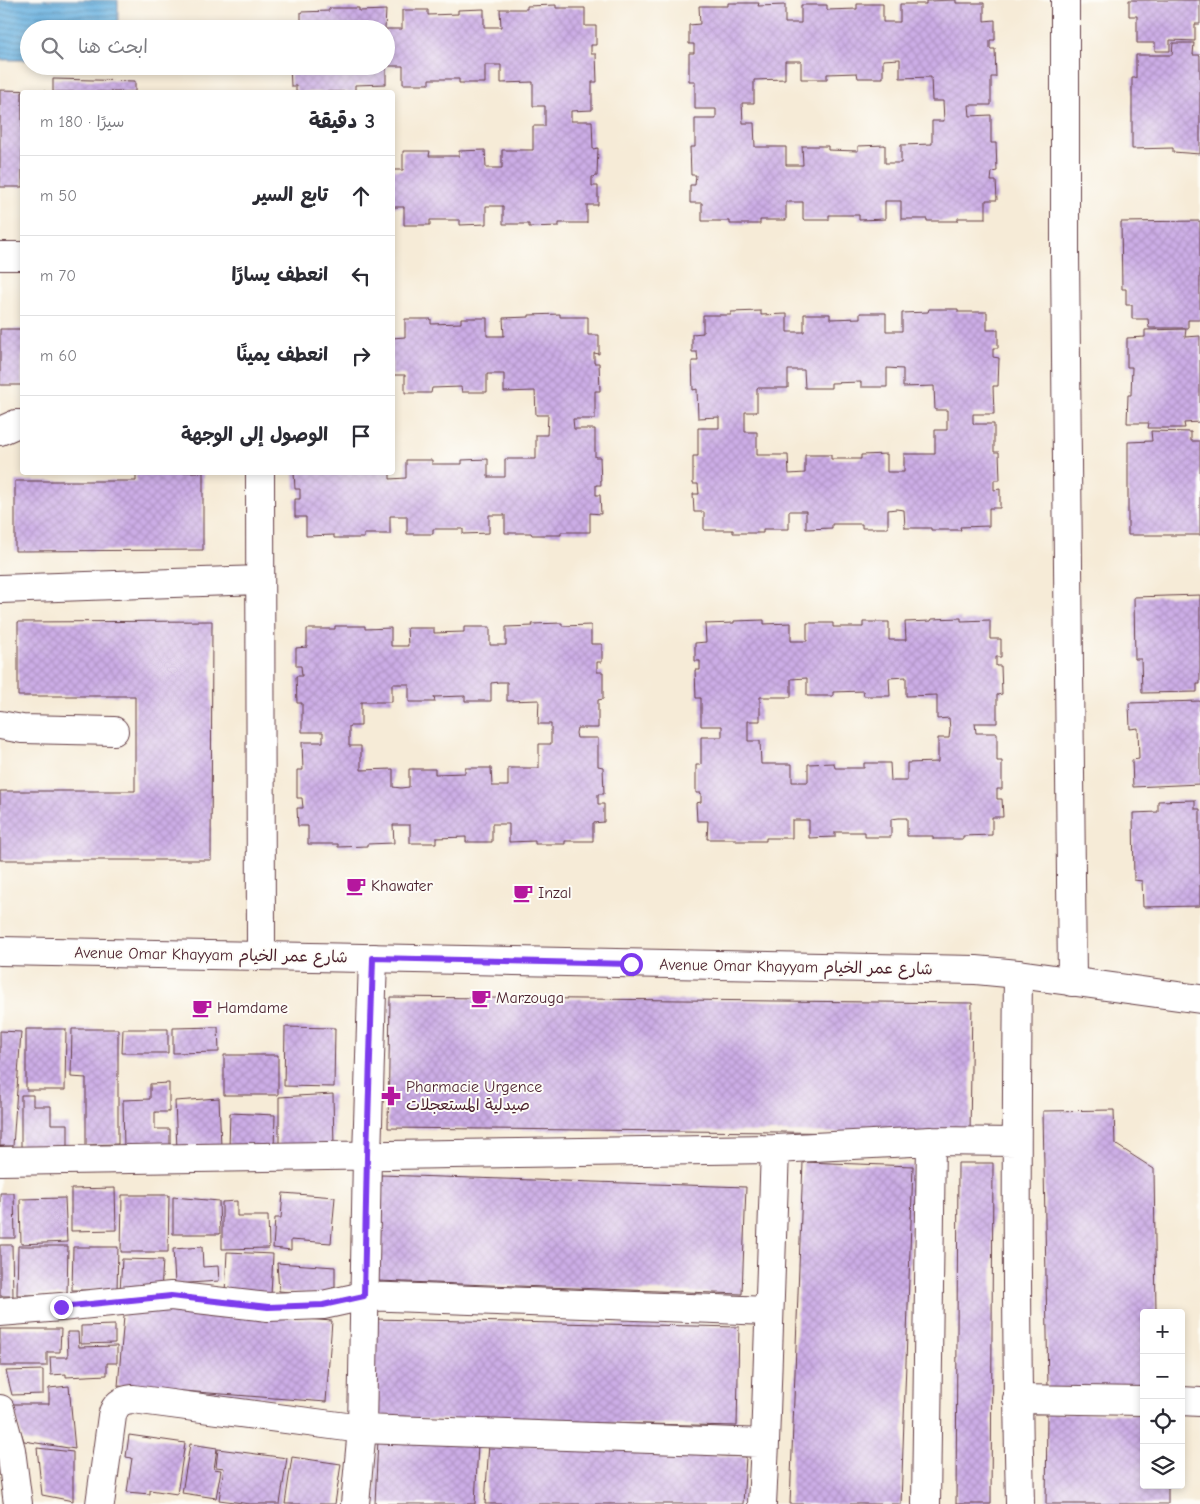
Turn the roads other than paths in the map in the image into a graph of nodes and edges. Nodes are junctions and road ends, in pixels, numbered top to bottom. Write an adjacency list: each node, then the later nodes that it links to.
1 (1064, 0): 15 (street)
2 (0, 256): 3 (street)
3 (20, 256)
4 (20, 424): 5 (street)
5 (0, 432)
6 (260, 475): 7 (street)
7 (260, 580): 8 (street); 12 (street)
8 (0, 589)
9 (0, 725): 10 (street)
10 (114, 731)
11 (0, 951): 12 (street, Avenue Omar Khayyam شارع عمر الخيام)
12 (261, 956): 13 (street, Avenue Omar Khayyam شارع عمر الخيام)
13 (373, 958): 14 (street, Avenue Omar Khayyam شارع عمر الخيام); 20 (street)
14 (1018, 974): 15 (street, Avenue Omar Khayyam شارع عمر الخيام); 18 (street)
15 (1072, 982): 16 (street, Avenue Omar Khayyam شارع عمر الخيام)
16 (1200, 999)
17 (931, 1142): 18 (street); 19 (street); 36 (street)
18 (1016, 1142): 25 (street)
19 (775, 1149): 20 (street); 23 (street)
20 (367, 1156): 21 (street); 22 (street)
21 (0, 1161)
22 (364, 1296): 23 (street); 24 (street); 30 (street)
23 (769, 1311): 31 (street)
24 (0, 1312)
25 (1017, 1399): 26 (street); 37 (street)
26 (1140, 1401)
27 (1185, 1401): 28 (street)
28 (1200, 1402)
29 (0, 1409): 32 (street)
30 (362, 1429): 31 (street); 33 (street); 34 (street)
31 (765, 1443): 35 (street)
32 (18, 1504)
33 (100, 1504)
34 (355, 1504)
35 (762, 1504)
36 (926, 1504)
37 (1020, 1504)

